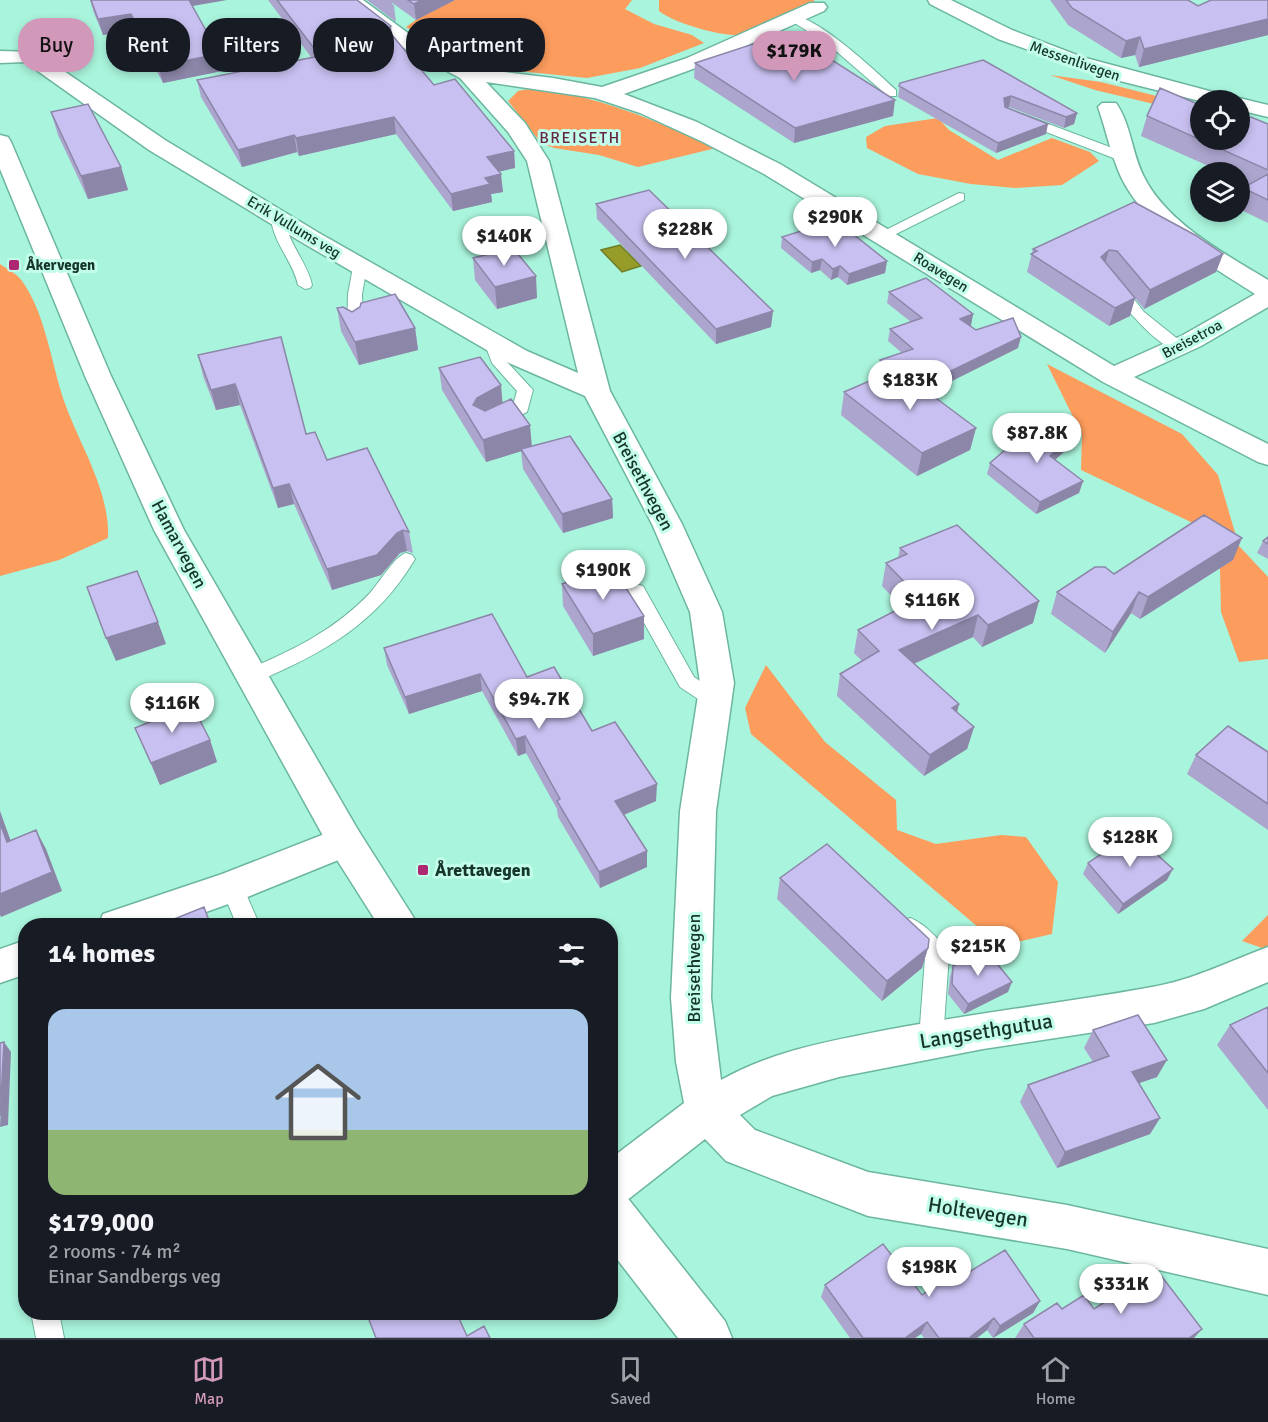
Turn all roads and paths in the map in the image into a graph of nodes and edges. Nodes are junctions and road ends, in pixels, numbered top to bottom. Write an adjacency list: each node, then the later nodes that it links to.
1 (351, 0): 6 (street, Breisethvegen)
2 (937, 0): 8 (street, Messenlivegen)
3 (817, 7): 4 (street)
4 (794, 18): 7 (lane); 9 (street)
5 (0, 57): 17 (street, Erik Vullums veg)
6 (467, 74): 9 (street, Roavegen); 28 (street, Breisethvegen)
7 (892, 93)
8 (1190, 93)
9 (603, 94): 18 (street, Roavegen)
10 (1109, 107): 15 (street)
11 (1250, 107): 12 (street)
12 (1268, 111)
13 (1008, 113): 15 (lane)
14 (0, 142): 33 (street, Hamarvegen)
15 (1126, 158): 22 (street)
16 (959, 197): 18 (lane)
17 (278, 218): 19 (street, Erik Vullums veg); 21 (lane)
18 (883, 235): 27 (street, Roavegen)
19 (360, 267): 24 (lane); 25 (street, Erik Vullums veg)
20 (1105, 274): 26 (lane)
21 (305, 285)
22 (1268, 291)
23 (1268, 296): 26 (street, Breisetroa)
24 (355, 327)
25 (492, 342): 28 (street, Erik Vullums veg); 29 (lane)
26 (1179, 347): 27 (street, Breisetroa)
27 (1112, 376): 30 (street, Roavegen)
28 (596, 392): 34 (street, Breisethvegen)
29 (486, 427)
30 (1268, 456)
31 (406, 559): 33 (lane)
32 (610, 582): 34 (lane)
33 (251, 676): 35 (street, Hamarvegen)
34 (714, 700): 45 (street, Breisethvegen)
35 (345, 840): 36 (street); 40 (street, Hamarvegen)
36 (232, 887): 38 (street); 39 (lane)
37 (896, 914): 44 (lane)
38 (141, 918)
39 (246, 918)
40 (395, 918)
41 (18, 960): 43 (street)
42 (1268, 964): 44 (street, Langsethgutua)
43 (0, 966)
44 (931, 1039): 45 (street, Langsethgutua)
45 (707, 1111): 46 (street); 48 (street, Holtevegen)
46 (618, 1180)
47 (618, 1222): 51 (street)
48 (1268, 1272)
49 (47, 1320): 50 (lane)
50 (50, 1338)
51 (708, 1338)

